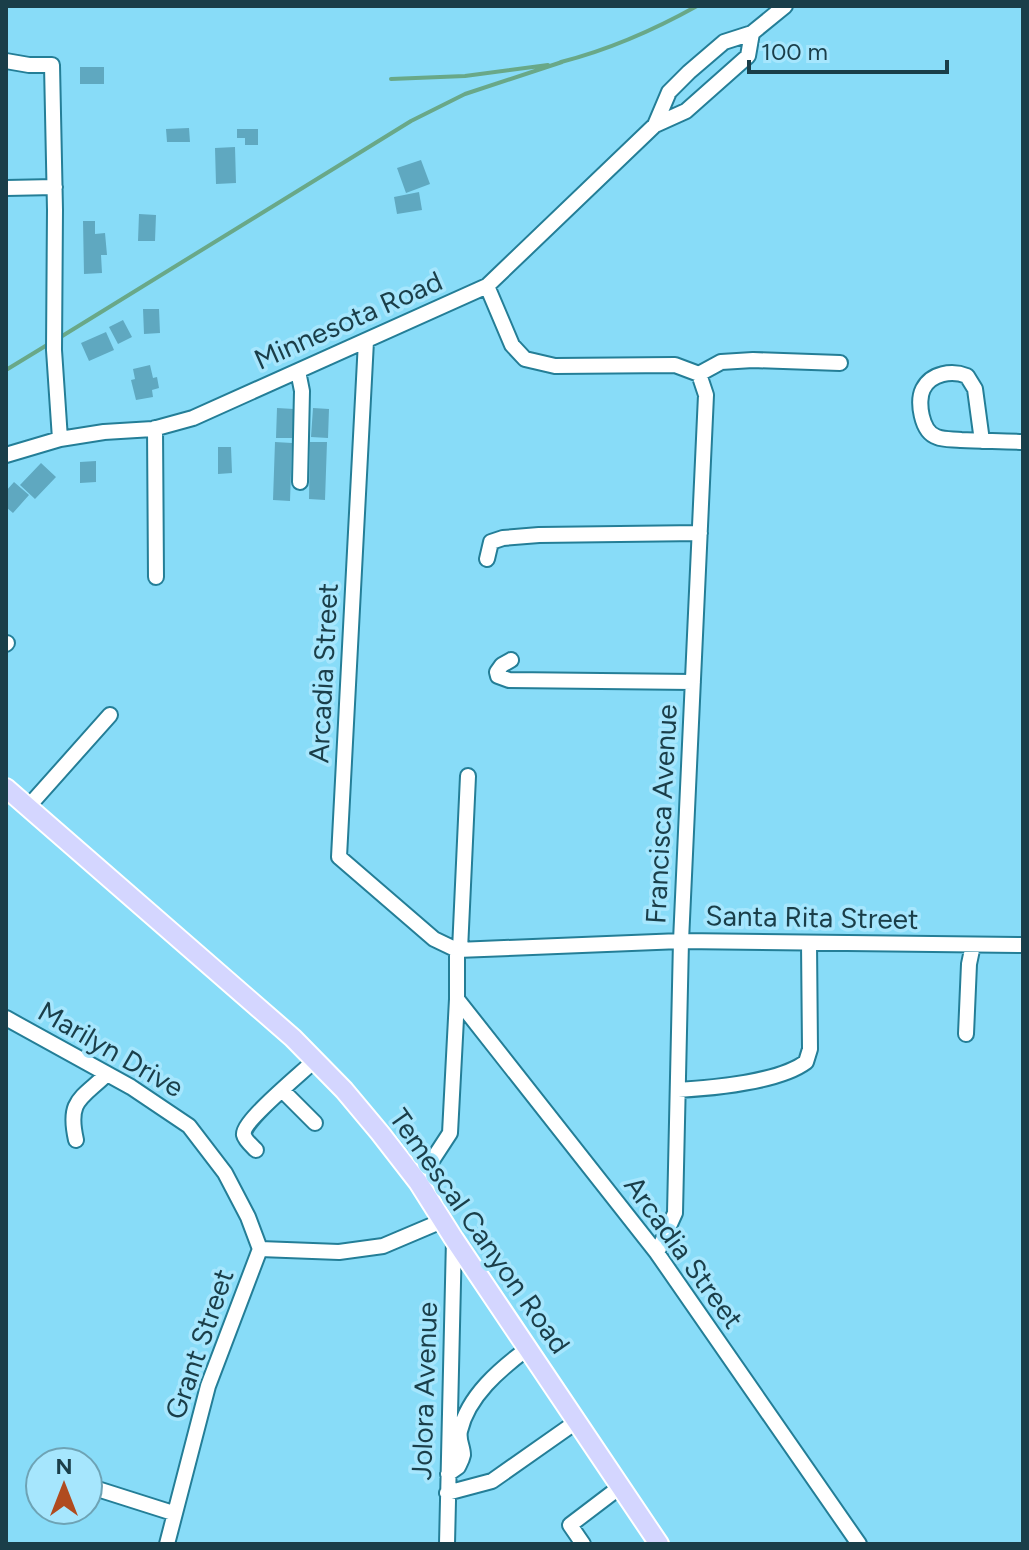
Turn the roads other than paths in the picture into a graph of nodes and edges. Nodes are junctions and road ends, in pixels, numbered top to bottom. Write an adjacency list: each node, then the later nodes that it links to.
1 (785, 6): 2 (street, Minnesota Road)
2 (752, 33): 4 (street, Minnesota Road); 4 (street, Minnesota Road)
3 (6, 61): 5 (street)
4 (655, 125): 7 (street, Minnesota Road)
5 (55, 187): 6 (street); 13 (street)
6 (6, 188)
7 (487, 286): 8 (street, Minnesota Road); 11 (street)
8 (366, 341): 10 (street, Minnesota Road); 31 (street, Arcadia Street)
9 (840, 363): 11 (street)
10 (298, 371): 12 (street, Minnesota Road); 17 (street)
11 (699, 374): 18 (street, Francisca Avenue)
12 (155, 428): 13 (street, Minnesota Road); 20 (street)
13 (60, 439): 16 (street, Minnesota Road)
14 (982, 441): 14 (street); 15 (street)
15 (1023, 442)
16 (6, 455)
17 (300, 482)
18 (700, 533): 19 (street); 22 (street, Francisca Avenue)
19 (487, 559)
20 (156, 577)
21 (511, 660): 22 (street)
22 (693, 682): 27 (street, Francisca Avenue)
23 (110, 715): 26 (street)
24 (468, 776): 31 (street)
25 (6, 788): 26 (main road, Temescal Canyon Road)
26 (28, 807): 35 (main road, Temescal Canyon Road)
27 (681, 941): 28 (street, Santa Rita Street); 31 (street, Santa Rita Street); 37 (street, Francisca Avenue)
28 (809, 943): 29 (street, Santa Rita Street); 37 (street)
29 (973, 945): 30 (street, Santa Rita Street); 34 (street)
30 (1023, 945)
31 (458, 950): 32 (street)
32 (457, 999): 42 (street); 46 (street, Arcadia Street)
33 (6, 1018): 36 (street, Marilyn Drive)
34 (966, 1034)
35 (315, 1060): 38 (street); 42 (main road, Temescal Canyon Road)
36 (107, 1074): 40 (street); 45 (street, Marilyn Drive)
37 (678, 1090): 46 (street, Francisca Avenue)
38 (283, 1091): 39 (street); 41 (street)
39 (315, 1123)
40 (76, 1140)
41 (256, 1150)
42 (418, 1182): 43 (main road, Temescal Canyon Road)
43 (442, 1221): 44 (main road, Temescal Canyon Road); 45 (street, Grant Street)
44 (454, 1239): 47 (main road, Temescal Canyon Road); 49 (street, Jolora Avenue)
45 (260, 1249): 53 (street, Grant Street)
46 (657, 1253): 54 (street, Arcadia Street)
47 (527, 1349): 48 (main road, Temescal Canyon Road); 49 (street)
48 (576, 1422): 50 (main road, Temescal Canyon Road); 52 (street)
49 (448, 1474): 52 (street, Jolora Avenue)
50 (620, 1487): 57 (street); 58 (main road, Temescal Canyon Road)
51 (104, 1491): 53 (street)
52 (447, 1493): 56 (street, Jolora Avenue)
53 (173, 1513): 55 (street, Grant Street)
54 (855, 1543)
55 (167, 1544)
56 (447, 1544)
57 (583, 1544)
58 (659, 1544)

